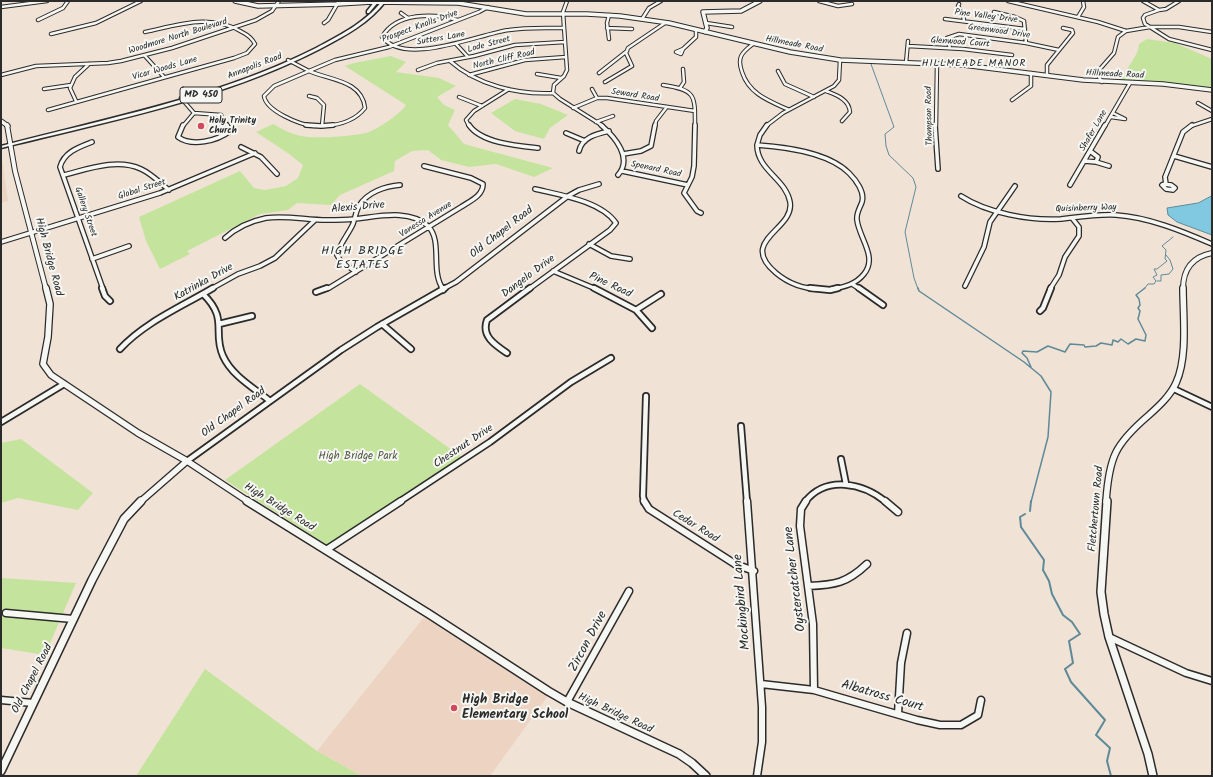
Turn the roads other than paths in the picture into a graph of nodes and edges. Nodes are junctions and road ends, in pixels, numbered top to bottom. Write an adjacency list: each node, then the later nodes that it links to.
1 (47, 1): 23 (street)
2 (68, 1): 35 (street)
3 (141, 1): 59 (street)
4 (235, 1): 22 (street, Hillmeade Road)
5 (279, 1): 22 (street, Woodmore North Boulevard)
6 (567, 1): 28 (street)
7 (661, 1): 33 (street)
8 (760, 1): 40 (street)
9 (819, 1): 18 (street)
10 (1008, 1): 30 (street)
11 (1083, 1): 30 (street)
12 (1143, 1): 25 (street)
13 (1179, 1): 25 (street)
14 (338, 2): 15 (street, Hillmeade Road); 22 (street, Hillmeade Road); 38 (street)
15 (376, 2): 16 (street, Hillmeade Road); 78 (main road, Annapolis Road / MD 450)
16 (383, 2): 17 (street, Hillmeade Road); 78 (main road, Annapolis Road / MD 450)
17 (454, 2): 24 (street, Hillmeade Road)
18 (830, 3): 19 (street); 20 (street)
19 (836, 3)
20 (852, 4)
21 (959, 4): 37 (street)
22 (276, 5): 47 (street, Woodmore North Boulevard)
23 (1, 6)
24 (488, 7): 28 (street, Hillmeade Road); 36 (street, Prospect Knolls Drive)
25 (1159, 10): 46 (street)
26 (994, 12): 52 (street)
27 (401, 13): 32 (street)
28 (563, 14): 29 (street, Hillmeade Road); 48 (street)
29 (609, 15): 33 (street, Hillmeade Road); 49 (street)
30 (1078, 17): 55 (street)
31 (178, 18): 43 (street)
32 (408, 18): 36 (street, Sutters Lane); 66 (street, Sutters Lane)
33 (642, 18): 39 (street, Hillmeade Road)
34 (945, 19): 37 (street, Pine Valley Drive)
35 (38, 20)
36 (458, 20): 66 (street, Prospect Knolls Drive)
37 (964, 22): 52 (street, Pine Valley Drive)
38 (324, 23)
39 (665, 23): 53 (street, Hillmeade Road); 72 (street)
40 (706, 23): 41 (street); 57 (street)
41 (712, 23): 42 (street); 45 (street)
42 (726, 23)
43 (180, 25): 47 (street); 56 (street)
44 (497, 26): 54 (street)
45 (732, 27)
46 (1150, 27): 55 (street); 58 (street); 71 (street)
47 (233, 28): 74 (street, Woodmore North Boulevard); 93 (street, Vicar Woods Lane)
48 (564, 28): 54 (street, Sutters Lane); 62 (street)
49 (607, 28): 50 (street); 60 (street)
50 (632, 28)
51 (1063, 28): 70 (street)
52 (1025, 29): 63 (street)
53 (696, 30): 57 (street, Hillmeade Road); 69 (street)
54 (501, 31): 64 (street, Sutters Lane)
55 (1126, 31): 96 (street)
56 (145, 32)
57 (705, 32): 65 (street, Hillmeade Road)
58 (1212, 32)
59 (52, 34)
60 (609, 39)
61 (908, 41): 67 (street)
62 (565, 42): 75 (street); 76 (street, Lode Street)
63 (1026, 43): 68 (street, Greenwood Drive); 70 (street, Greenwood Drive)
64 (456, 44): 66 (street, Sutters Lane); 76 (street)
65 (753, 44): 77 (street, Hillmeade Road); 119 (street)
66 (394, 45): 85 (street, Prospect Knolls Drive)
67 (908, 46): 68 (street, Glenwood Court); 80 (street)
68 (950, 48): 73 (street, Glenwood Court)
69 (683, 49)
70 (1059, 50): 92 (street)
71 (1212, 50)
72 (626, 51): 87 (street); 95 (street)
73 (1012, 55)
74 (145, 56): 81 (street, Woodmore North Boulevard); 93 (street)
75 (566, 57): 91 (street, North Cliff Road); 94 (street)
76 (468, 58): 79 (street, Lode Street)
77 (840, 60): 80 (street, Hillmeade Road); 105 (street)
78 (289, 61): 85 (street); 111 (main road, Annapolis Road / MD 450)
79 (450, 61): 84 (street, Lode Street); 91 (street)
80 (906, 63): 82 (street, Hillmeade Road)
81 (89, 64): 89 (street, Woodmore North Boulevard); 98 (street)
82 (937, 64): 88 (street, Hillmeade Road); 150 (street, Thompson Road)
83 (682, 68): 100 (street)
84 (418, 70)
85 (310, 71): 130 (street); 130 (street, Prospect Knolls Drive)
86 (778, 71): 109 (street)
87 (599, 73)
88 (1031, 73): 92 (street, Hillmeade Road); 112 (street)
89 (1, 74)
90 (537, 74): 94 (street)
91 (469, 75): 103 (street)
92 (1047, 75): 96 (street, Hillmeade Road)
93 (164, 77): 113 (street, Vicar Woods Lane)
94 (561, 78): 106 (street)
95 (605, 82)
96 (1102, 82): 97 (street, Hillmeade Road)
97 (1130, 83): 104 (street, Hillmeade Road); 123 (street, Shafer Lane)
98 (71, 85): 102 (street); 113 (street)
99 (663, 86): 100 (street)
100 (680, 88): 120 (street)
101 (592, 89): 110 (street)
102 (44, 90)
103 (509, 90): 106 (street); 115 (street)
104 (1212, 90)
105 (826, 91): 109 (street); 127 (street)
106 (553, 93): 116 (street)
107 (309, 96): 130 (street)
108 (459, 97): 115 (street)
109 (814, 97): 119 (street)
110 (597, 98): 116 (street, Seward Road); 117 (street, Seward Road)
111 (182, 99): 122 (street); 135 (main road, Annapolis Road / MD 450)
112 (1012, 100)
113 (76, 102): 118 (street, Vicar Woods Lane)
114 (1198, 103): 121 (street)
115 (482, 106): 139 (street)
116 (573, 108): 129 (street)
117 (666, 108): 120 (street, Seward Road); 143 (street)
118 (48, 110)
119 (789, 110): 136 (street)
120 (696, 111): 158 (street)
121 (1212, 111)
122 (194, 113): 122 (street)
123 (1113, 113): 125 (street, Shafer Lane); 125 (street)
124 (613, 116): 129 (street)
125 (1111, 117): 141 (street, Shafer Lane)
126 (1212, 119): 144 (street)
127 (842, 120)
128 (1, 121): 135 (street, High Bridge Road)
129 (596, 122): 131 (street)
130 (322, 126)
131 (609, 131): 133 (street); 143 (street)
132 (566, 133): 133 (street)
133 (584, 141): 140 (street)
134 (92, 142): 153 (street, Gallery Street)
135 (11, 143): 137 (main road, Annapolis Road / MD 450); 172 (street, High Bridge Road)
136 (757, 145): 183 (street); 183 (street)
137 (1, 146)
138 (241, 147): 142 (street)
139 (538, 148)
140 (579, 151)
141 (1090, 151): 145 (street, Shafer Lane); 146 (street)
142 (255, 153): 152 (street); 162 (street, Global Street)
143 (623, 154): 151 (street)
144 (1174, 156): 149 (street); 156 (street)
145 (1085, 161): 146 (street); 160 (street, Shafer Lane)
146 (1096, 162): 148 (street)
147 (424, 166): 171 (street, Vanessa Avenue)
148 (1109, 166)
149 (1212, 167)
150 (938, 169)
151 (622, 171): 154 (street); 158 (street, Spenard Road)
152 (277, 174)
153 (64, 175): 162 (street); 167 (street, Gallery Street)
154 (618, 175)
155 (599, 184): 163 (street, Old Chapel Road)
156 (1166, 184)
157 (400, 185): 168 (street)
158 (688, 185): 166 (street)
159 (1015, 186): 165 (street)
160 (1070, 186)
161 (535, 189): 163 (street)
162 (169, 190): 167 (street, Global Street)
163 (568, 196): 175 (street, Dangelo Drive); 185 (street, Old Chapel Road)
164 (961, 196): 165 (street, Quisinberry Way)
165 (998, 211): 169 (street, Quisinberry Way); 184 (street)
166 (701, 212)
167 (78, 218): 172 (street, Global Street); 179 (street, Gallery Street)
168 (354, 218): 170 (street, Alexis Drive); 171 (street, Alexis Drive); 182 (street)
169 (1072, 218): 176 (street, Quisinberry Way); 192 (street)
170 (315, 220): 173 (street, Alexis Drive); 187 (street, Katrinka Drive)
171 (429, 227): 182 (street, Vanessa Avenue); 185 (street)
172 (31, 232): 174 (street, Global Street); 201 (street, High Bridge Road)
173 (225, 238)
174 (1, 242)
175 (589, 244): 180 (street); 181 (street, Dangelo Drive)
176 (1212, 244)
177 (129, 246): 179 (street)
178 (1212, 252): 202 (street, Fletchertown Road)
179 (92, 259): 189 (street, Gallery Street)
180 (630, 259)
181 (553, 271): 191 (street, Pine Road); 199 (street, Dangelo Drive)
182 (356, 272): 186 (street, Vanessa Avenue)
183 (852, 284): 190 (street)
184 (965, 286)
185 (443, 290): 195 (street, Old Chapel Road)
186 (316, 292)
187 (203, 294): 194 (street); 197 (street, Katrinka Drive)
188 (661, 294): 191 (street)
189 (110, 301)
190 (883, 305)
191 (636, 310): 196 (street, Pine Road)
192 (1040, 311)
193 (252, 316): 194 (street)
194 (219, 324): 204 (street)
195 (382, 324): 198 (street); 204 (street, Old Chapel Road)
196 (652, 328)
197 (120, 349)
198 (411, 349)
199 (507, 353)
200 (611, 358): 212 (street, Chestnut Drive)
201 (64, 384): 206 (street); 209 (street, High Bridge Road)
202 (1174, 389): 205 (street); 220 (street, Fletchertown Road)
203 (646, 396): 214 (street, Cedar Road)
204 (270, 401): 209 (street, Old Chapel Road)
205 (1212, 407)
206 (1, 422)
207 (742, 426): 214 (street, Mockingbird Lane)
208 (841, 458): 210 (street)
209 (187, 461): 212 (street, High Bridge Road); 218 (street, Old Chapel Road)
210 (846, 484): 211 (street, Oystercatcher Lane); 215 (street, Oystercatcher Lane)
211 (898, 512)
212 (326, 550): 226 (street, High Bridge Road)
213 (867, 564): 215 (street)
214 (754, 571): 222 (street, Mockingbird Lane)
215 (808, 586): 223 (street, Oystercatcher Lane)
216 (629, 591): 226 (street, Zircon Drive)
217 (6, 613): 218 (street)
218 (74, 620): 227 (street, Old Chapel Road)
219 (907, 633): 228 (street)
220 (1109, 636): 221 (street); 233 (street, Fletchertown Road)
221 (1212, 682)
222 (762, 684): 223 (street, Albatross Court); 232 (street, Mockingbird Lane)
223 (814, 690): 228 (street, Albatross Court)
224 (1, 700): 227 (street)
225 (981, 700): 228 (street, Albatross Court)
226 (567, 702): 231 (street, High Bridge Road)
227 (32, 703): 229 (street, Old Chapel Road)
228 (898, 714)
229 (4, 759): 230 (street, Old Chapel Road)
230 (1, 771)
231 (706, 776)
232 (757, 776)
233 (1153, 776)

